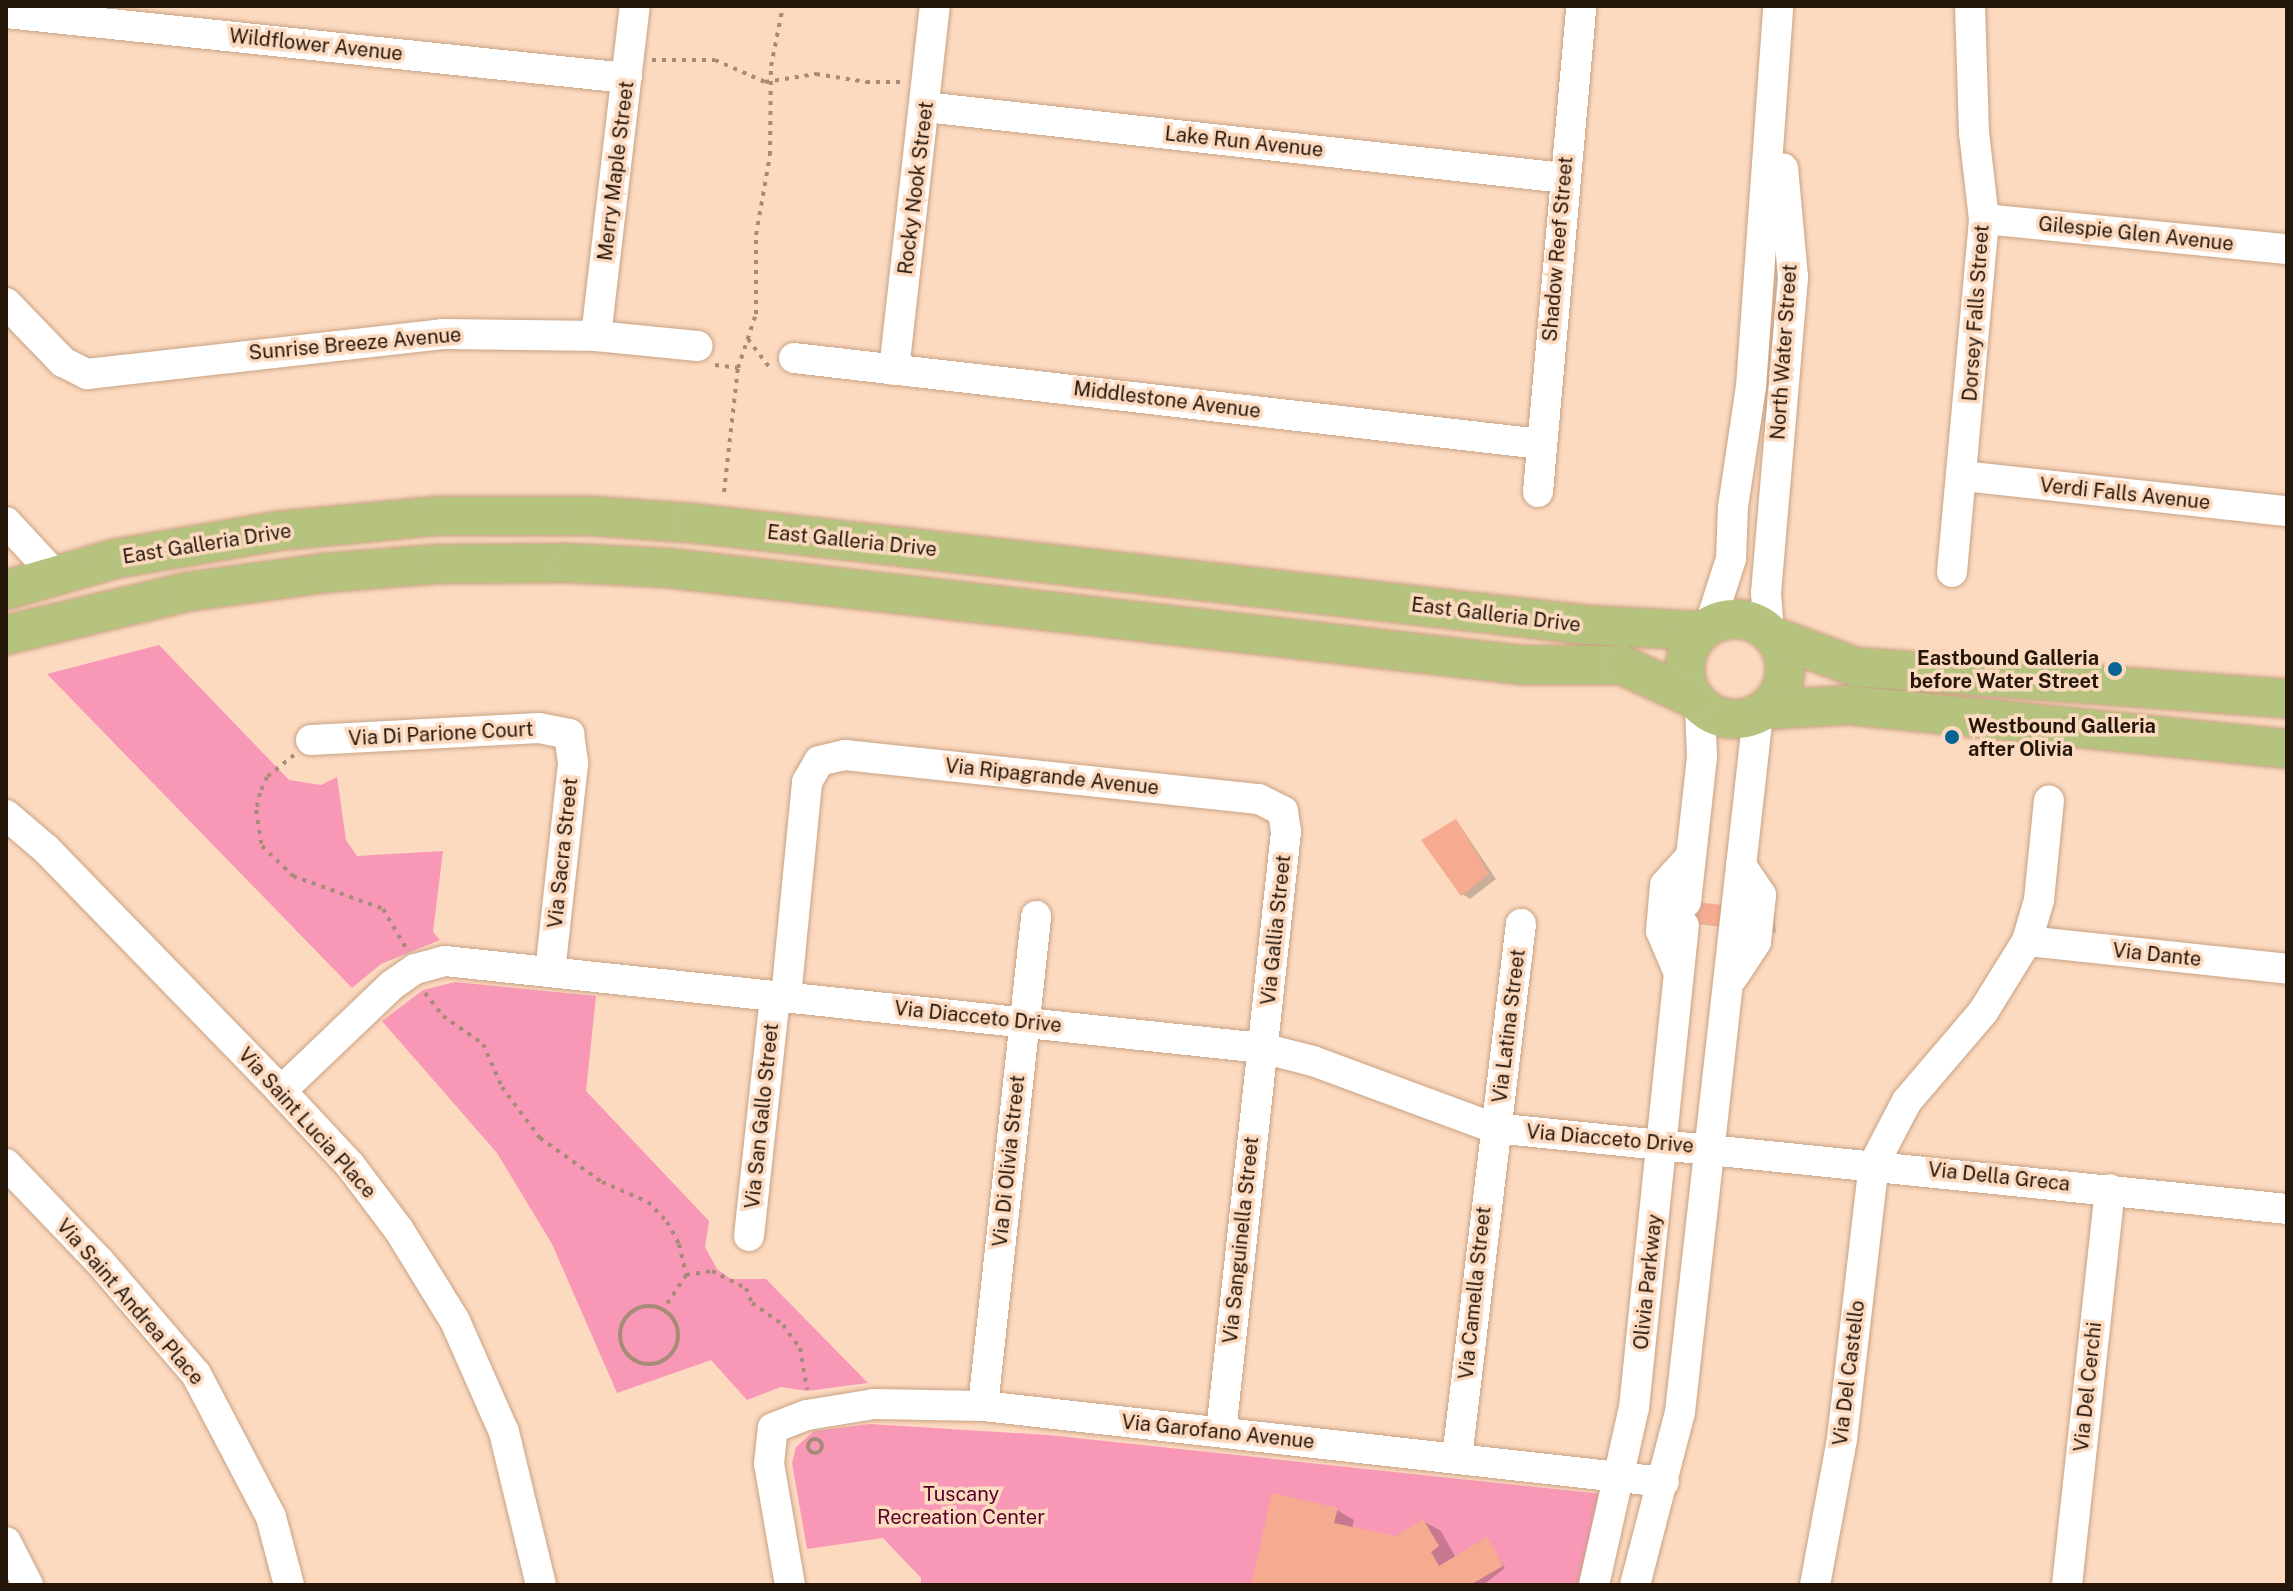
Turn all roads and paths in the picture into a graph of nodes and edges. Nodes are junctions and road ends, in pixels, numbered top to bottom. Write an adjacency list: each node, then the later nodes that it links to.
1 (635, 6): 8 (street, Merry Maple Street)
2 (783, 6): 10 (path)
3 (935, 6): 12 (street, Rocky Nook Street)
4 (1581, 6): 13 (street, Shadow Reef Street)
5 (1778, 6): 9 (street, North Water Street)
6 (1970, 6): 14 (street, Dorsey Falls Street)
7 (6, 13): 8 (street, Wildflower Avenue)
8 (638, 69): 10 (path); 17 (street, Merry Maple Street)
9 (1774, 70): 32 (street, North Water Street); 33 (street, North Water Street)
10 (770, 82): 11 (path); 18 (path)
11 (907, 82)
12 (925, 107): 13 (street, Lake Run Avenue); 22 (street, Rocky Nook Street)
13 (1564, 178): 23 (street, Shadow Reef Street)
14 (1984, 219): 15 (street, Gilespie Glen Avenue); 24 (street, Dorsey Falls Street)
15 (2287, 249)
16 (6, 303): 17 (street, Sunrise Breeze Avenue)
17 (596, 336): 19 (street, Sunrise Breeze Avenue)
18 (748, 339): 20 (path); 21 (path)
19 (701, 355): 21 (path)
20 (785, 365): 22 (street, Middlestone Avenue)
21 (738, 368): 25 (path)
22 (894, 370): 23 (street, Middlestone Avenue)
23 (1541, 444): 26 (street, Shadow Reef Street)
24 (1963, 476): 27 (street, Verdi Falls Avenue); 29 (street, Dorsey Falls Street)
25 (724, 492)
26 (1538, 492)
27 (2287, 511)
28 (6, 522): 30 (street)
29 (1952, 572)
30 (55, 575): 31 (main road, East Galleria Drive); 32 (main road, East Galleria Drive)
31 (6, 590)
32 (1706, 629): 33 (main road); 36 (main road)
33 (1770, 634): 35 (main road); 37 (main road)
34 (6, 635): 36 (main road, East Galleria Drive)
35 (2287, 699)
36 (1697, 702): 37 (main road); 45 (street, Olivia Parkway)
37 (1762, 712): 40 (main road); 60 (street)
38 (569, 734): 39 (street, Via Di Parione Court); 51 (street, Via Sacra Street)
39 (311, 740): 49 (path)
40 (2287, 749)
41 (819, 761): 43 (street, Via Ripagrande Avenue); 54 (street, Via San Gallo Street)
42 (2049, 800): 48 (street)
43 (1283, 811): 56 (street, Via Gallia Street)
44 (6, 815): 57 (street, Via Saint Lucia Place)
45 (1690, 857): 52 (street, Olivia Parkway); 52 (street, Olivia Parkway)
46 (1036, 916): 55 (street, Via Di Olivia Street)
47 (1521, 924): 58 (street, Via Latina Street)
48 (2027, 941): 50 (street, Via Dante); 62 (street)
49 (407, 951)
50 (2287, 969)
51 (550, 972): 54 (street, Via Diacceto Drive); 57 (street, Via Diacceto Drive)
52 (1680, 976): 59 (street, Olivia Parkway)
53 (423, 990): 66 (path)
54 (780, 996): 55 (street, Via Diacceto Drive); 65 (street, Via San Gallo Street)
55 (1025, 1021): 56 (street, Via Diacceto Drive); 69 (street, Via Di Olivia Street)
56 (1262, 1048): 58 (street, Via Diacceto Drive); 70 (street, Via Sanguinella Street)
57 (281, 1091): 78 (street, Via Saint Lucia Place)
58 (1494, 1128): 59 (street, Via Diacceto Drive); 71 (street, Via Camella Street)
59 (1663, 1144): 60 (street, Via Diacceto Drive); 72 (street, Olivia Parkway)
60 (1710, 1148): 62 (street, Via Della Greca); 73 (street)
61 (6, 1164): 77 (street, Via Saint Andrea Place)
62 (1874, 1164): 63 (street, Via Della Greca); 75 (street, Via Del Castello)
63 (2110, 1189): 64 (street, Via Della Greca); 82 (street, Via Del Cerchi)
64 (2287, 1209)
65 (749, 1236)
66 (686, 1275): 67 (path); 68 (path)
67 (663, 1310): 67 (path)
68 (807, 1392)
69 (983, 1406): 70 (street, Via Garofano Avenue); 79 (street, Via Garofano Avenue)
70 (1221, 1432): 71 (street, Via Garofano Avenue)
71 (1457, 1458): 72 (street, Via Garofano Avenue)
72 (1621, 1476): 73 (street, Via Garofano Avenue); 80 (street, Olivia Parkway)
73 (1664, 1482): 81 (street)
74 (6, 1542): 76 (street)
75 (1814, 1583)
76 (28, 1585)
77 (289, 1585)
78 (541, 1585)
79 (790, 1585)
80 (1594, 1585)
81 (1635, 1585)
82 (2067, 1585)

